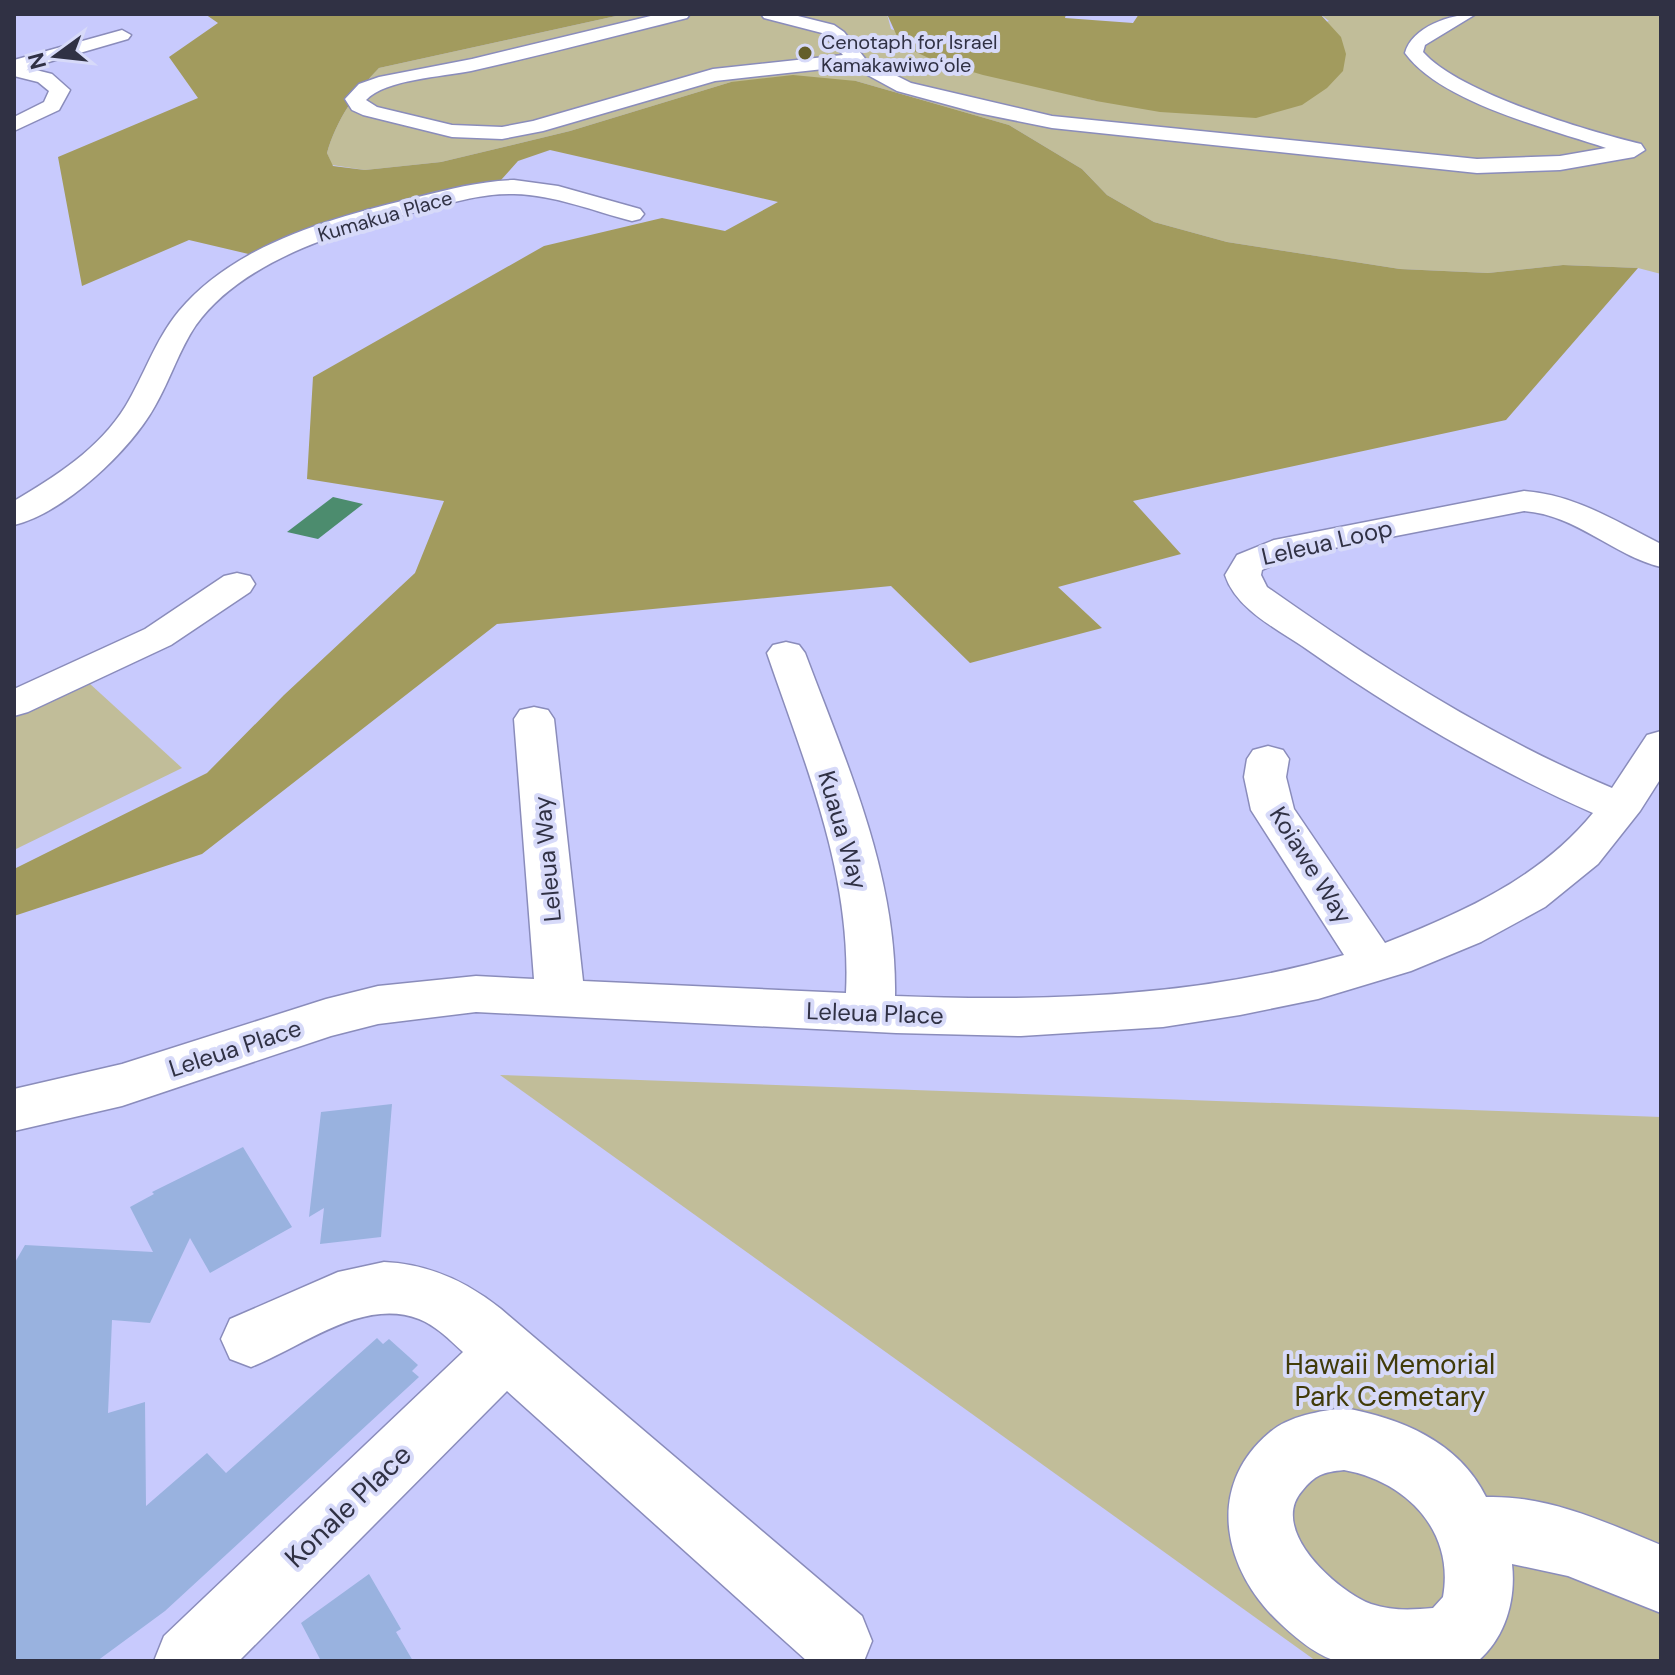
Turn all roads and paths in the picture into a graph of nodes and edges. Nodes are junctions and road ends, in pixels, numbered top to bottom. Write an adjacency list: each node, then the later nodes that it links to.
1 (681, 14): 5 (street)
2 (770, 14): 5 (street)
3 (1467, 14): 5 (street)
4 (122, 35): 6 (street)
5 (854, 60)
6 (14, 68): 7 (street)
7 (14, 125)
8 (632, 214): 9 (street, Kumakua Place)
9 (14, 515)
10 (1661, 557): 17 (street, Leleua Loop)
11 (237, 584): 13 (street)
12 (786, 653): 20 (street, Kuaua Way)
13 (14, 704)
14 (534, 719): 19 (street, Leleua Way)
15 (1661, 744): 17 (street, Leleua Place)
16 (1268, 759): 18 (street, Koiawe Way)
17 (1620, 808): 18 (street, Leleua Place)
18 (1375, 965): 20 (street, Leleua Place)
19 (560, 998): 20 (street, Leleua Place); 21 (street, Leleua Place)
20 (870, 1013)
21 (14, 1110)
22 (251, 1339): 23 (street)
23 (506, 1351): 26 (street); 27 (street, Konale Place)
24 (1470, 1530): 25 (street)
25 (1661, 1579)
26 (837, 1641)
27 (189, 1661)

